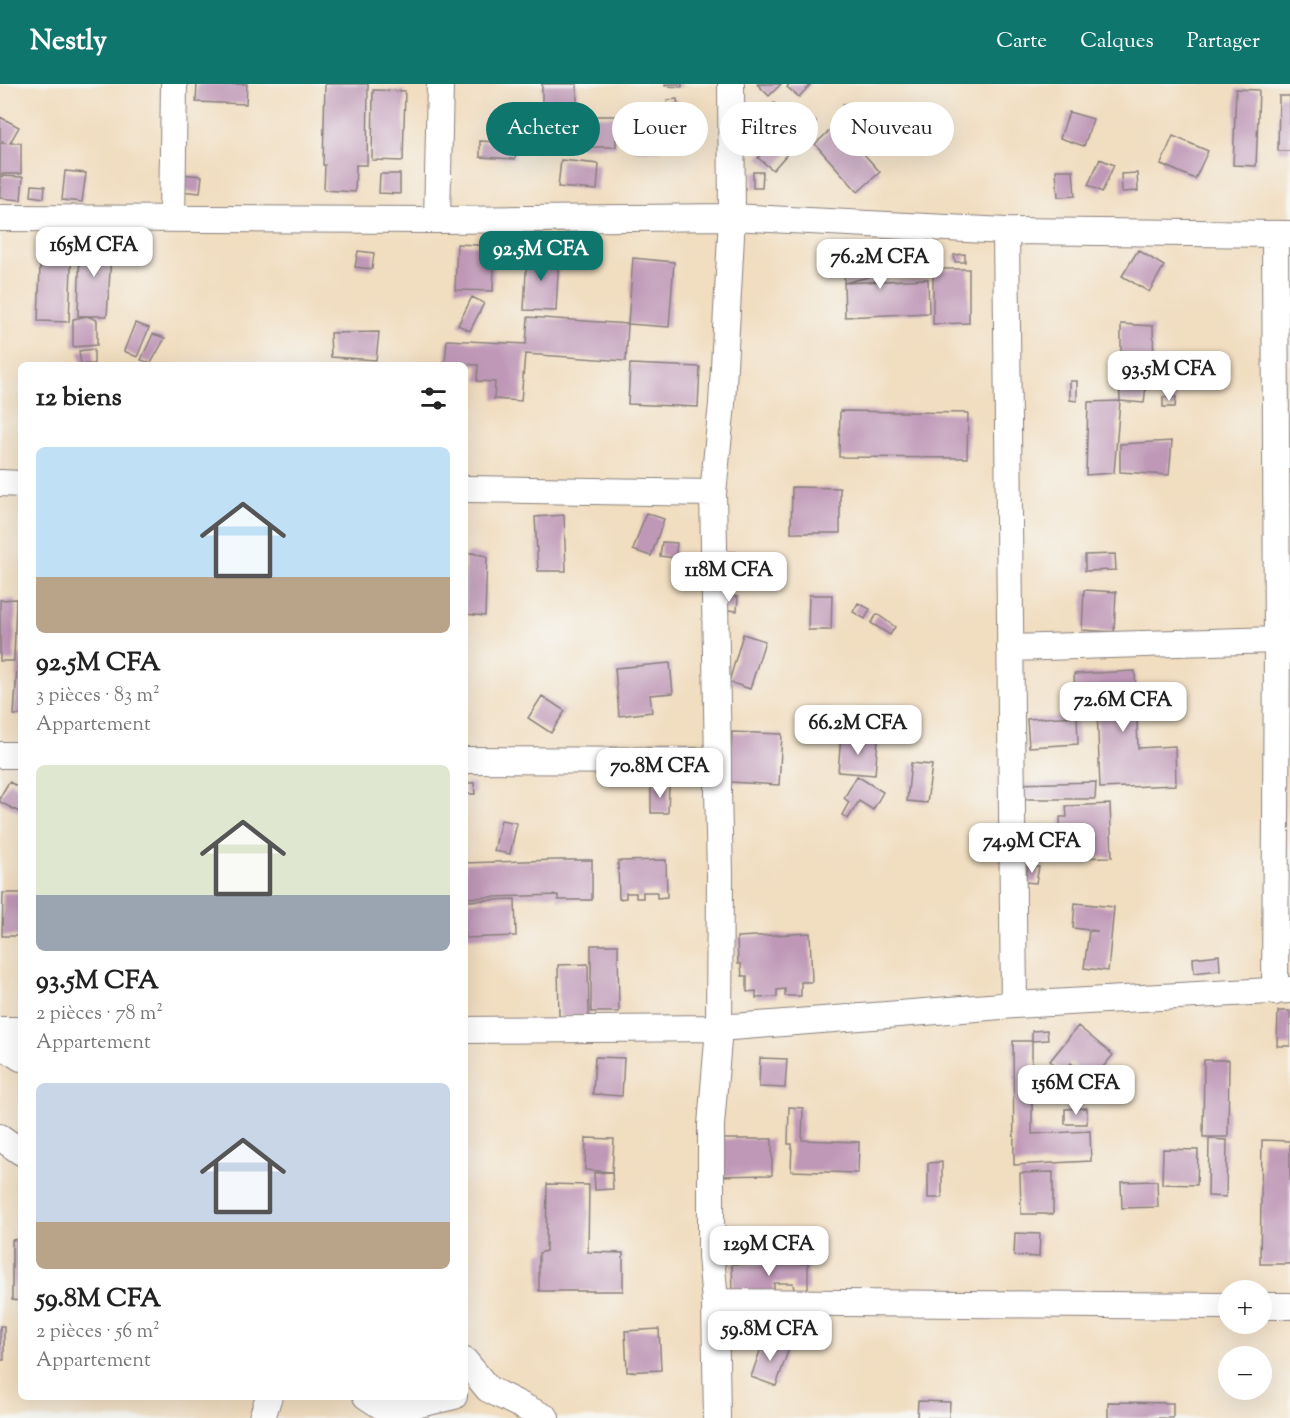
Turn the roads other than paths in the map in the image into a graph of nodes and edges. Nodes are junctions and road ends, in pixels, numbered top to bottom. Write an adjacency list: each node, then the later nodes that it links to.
1 (174, 84): 6 (street)
2 (440, 84): 7 (street)
3 (731, 84): 4 (street)
4 (732, 217): 7 (street); 8 (street); 13 (street)
5 (0, 218): 6 (street)
6 (172, 219): 7 (street)
7 (437, 220)
8 (1006, 231): 9 (street); 15 (street)
9 (1283, 234): 14 (street)
10 (0, 483): 11 (street)
11 (18, 484)
12 (468, 489): 13 (street)
13 (713, 493): 19 (street)
14 (1277, 640): 15 (street); 20 (street)
15 (1010, 648): 21 (street)
16 (0, 755): 17 (street)
17 (18, 755)
18 (468, 760): 19 (street)
19 (718, 761): 22 (street)
20 (1283, 991): 21 (street)
21 (1014, 1005): 22 (street)
22 (719, 1028): 25 (street); 30 (street)
23 (0, 1030): 24 (street)
24 (18, 1030)
25 (468, 1030)
26 (0, 1044): 27 (street)
27 (18, 1056)
28 (0, 1137): 29 (street)
29 (18, 1150)
30 (715, 1302): 31 (street); 42 (street)
31 (1218, 1306)
32 (1272, 1306): 33 (street)
33 (1290, 1306)
34 (468, 1369): 35 (street)
35 (476, 1391): 41 (street)
36 (268, 1400): 40 (street)
37 (371, 1400): 39 (street)
38 (440, 1400): 39 (street)
39 (389, 1414)
40 (262, 1418)
41 (546, 1418)
42 (717, 1418)

